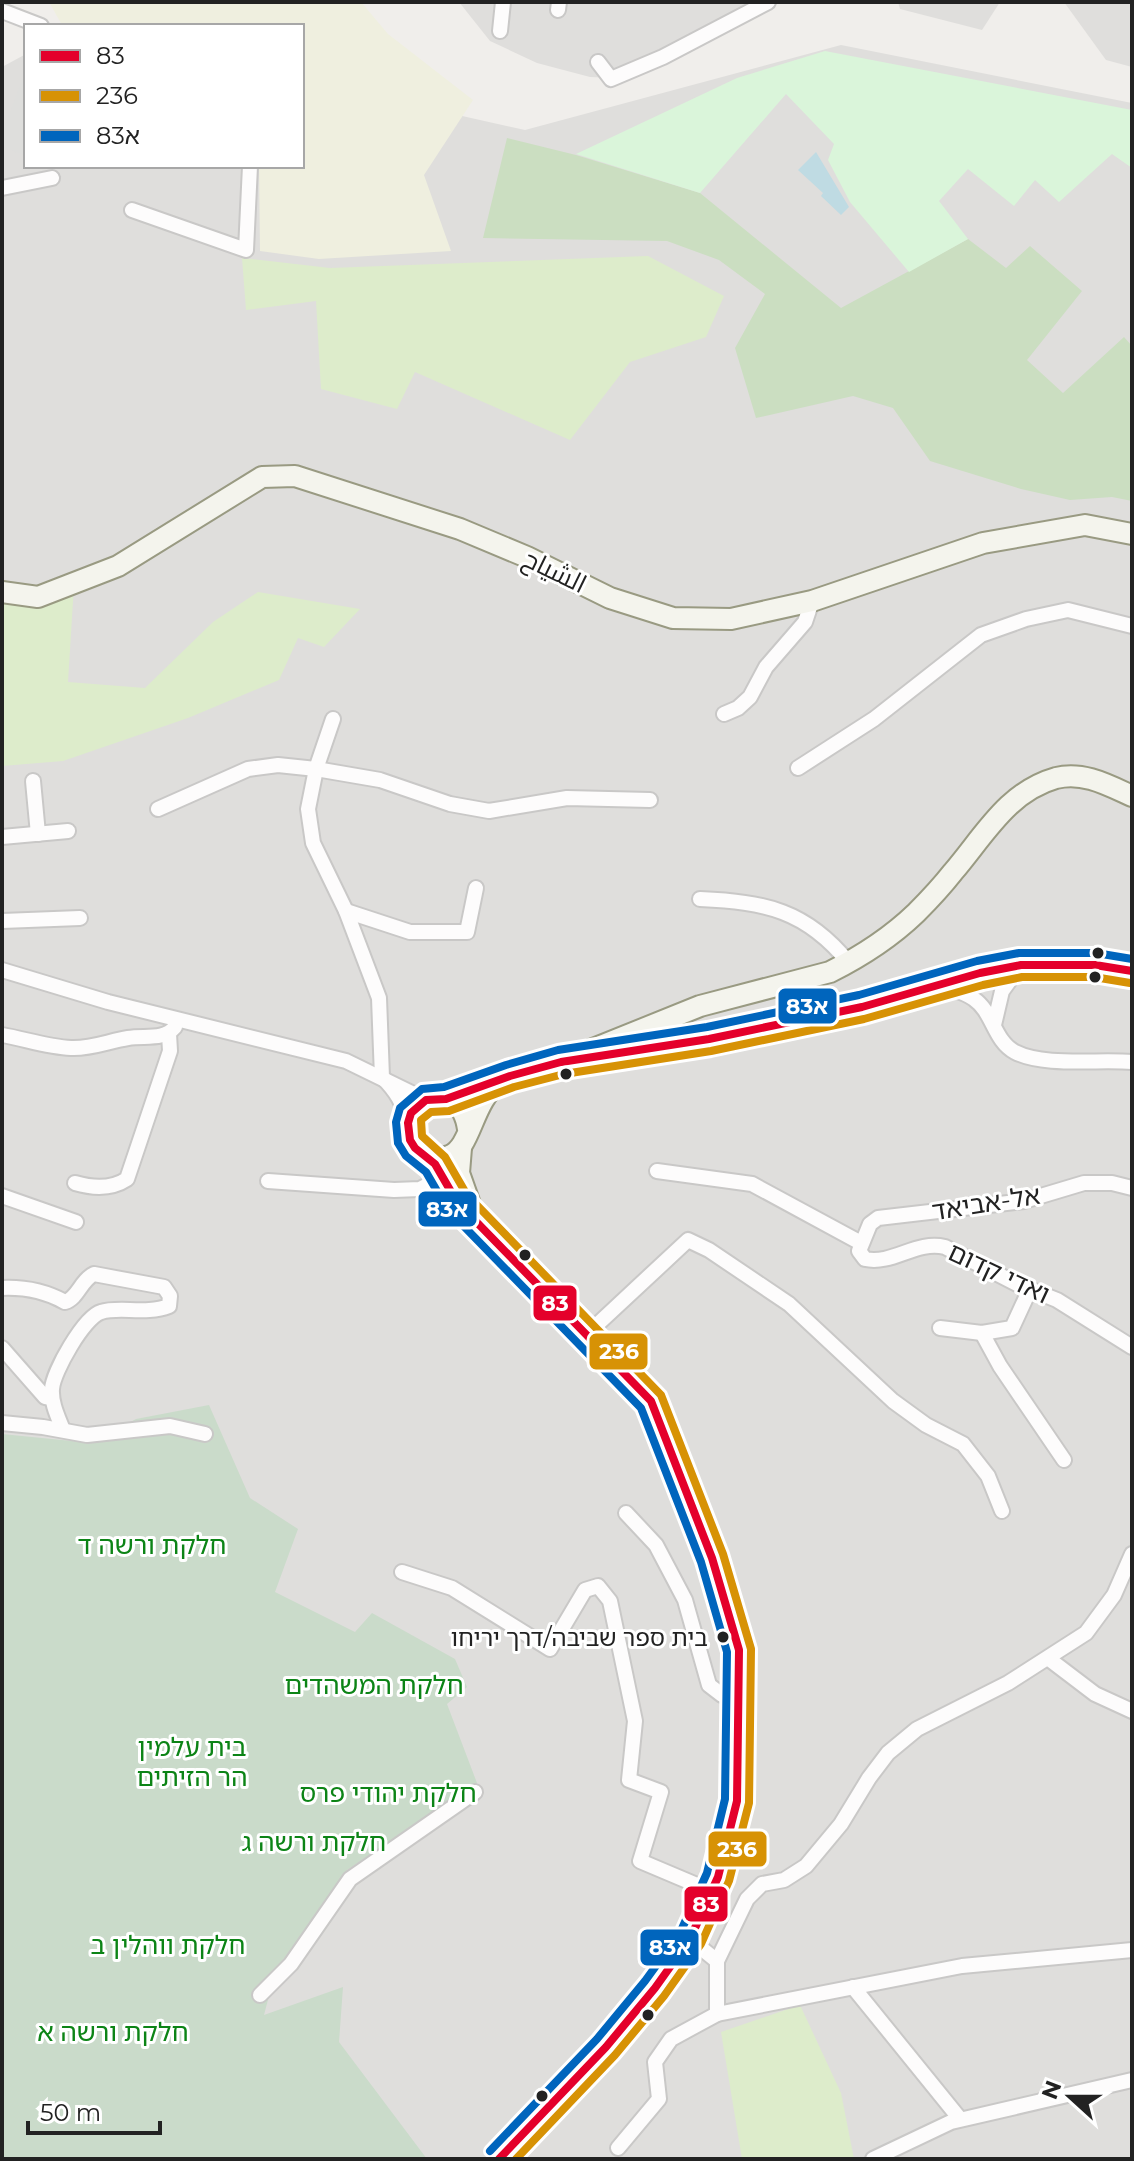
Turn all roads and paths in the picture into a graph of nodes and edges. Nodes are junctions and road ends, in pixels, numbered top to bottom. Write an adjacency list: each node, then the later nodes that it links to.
1 (503, 2): 5 (street)
2 (768, 2): 6 (street)
3 (2, 11): 4 (street)
4 (36, 24)
5 (500, 31)
6 (598, 62)
7 (250, 168): 10 (street)
8 (52, 178): 9 (street)
9 (2, 188)
10 (132, 210)
11 (1132, 534): 13 (main road, الشياح)
12 (2, 592): 13 (main road, الشياح)
13 (812, 601): 15 (street)
14 (1132, 626): 17 (street)
15 (724, 714)
16 (333, 719): 18 (street)
17 (798, 768)
18 (316, 769): 21 (street); 22 (street); 28 (street)
19 (33, 781): 24 (street)
20 (1132, 796): 31 (main road)
21 (650, 800)
22 (158, 809)
23 (68, 831): 24 (street)
24 (38, 834): 25 (street)
25 (2, 837)
26 (476, 888): 28 (street)
27 (700, 899): 31 (street)
28 (346, 911): 43 (street)
29 (80, 918): 30 (street)
30 (2, 921)
31 (849, 963): 40 (main road)
32 (1021, 965): 34 (main road); 35 (main road); 37 (street)
33 (2, 970): 36 (street)
34 (1132, 971)
35 (939, 985): 37 (street); 40 (main road)
36 (181, 1020): 38 (street); 43 (street)
37 (994, 1025): 41 (street)
38 (169, 1034): 39 (street); 51 (street)
39 (2, 1035)
40 (561, 1062): 42 (main road)
41 (1132, 1062)
42 (510, 1076): 44 (main road); 46 (main road)
43 (382, 1077): 44 (street); 45 (street)
44 (436, 1100): 45 (main road); 46 (main road)
45 (408, 1123): 47 (main road)
46 (465, 1138): 47 (main road); 55 (main road)
47 (430, 1158): 49 (main road)
48 (657, 1171): 56 (street)
49 (443, 1177): 50 (street); 55 (main road)
50 (268, 1181)
51 (75, 1183)
52 (1132, 1188): 56 (street, אל-אביאד)
53 (2, 1196): 54 (street)
54 (76, 1222)
55 (490, 1238): 61 (main road)
56 (860, 1247): 58 (street, ואדי קדום)
57 (2, 1288): 64 (street)
58 (1030, 1289): 60 (street); 62 (street, ואדי קדום)
59 (940, 1328): 60 (street)
60 (982, 1333): 68 (street)
61 (586, 1335): 69 (street); 75 (main road)
62 (1132, 1347)
63 (2, 1348): 64 (street)
64 (52, 1398): 66 (street)
65 (2, 1423): 66 (street)
66 (63, 1430): 67 (street)
67 (205, 1434)
68 (1064, 1460)
69 (1002, 1511)
70 (626, 1513): 75 (street)
71 (1132, 1554): 72 (street)
72 (1129, 1571): 74 (street)
73 (402, 1572): 78 (street)
74 (1049, 1659): 76 (street); 81 (street)
75 (739, 1701): 78 (main road)
76 (1132, 1711)
77 (475, 1792): 83 (street)
78 (711, 1891): 79 (main road)
79 (690, 1939): 81 (street); 88 (main road)
80 (1132, 1950): 82 (street)
81 (717, 1961): 84 (street)
82 (853, 1987): 84 (street); 86 (street)
83 (260, 1995)
84 (717, 2014): 87 (street)
85 (1132, 2080): 86 (street)
86 (960, 2119): 89 (street)
87 (618, 2148)
88 (499, 2159)
89 (873, 2159)

